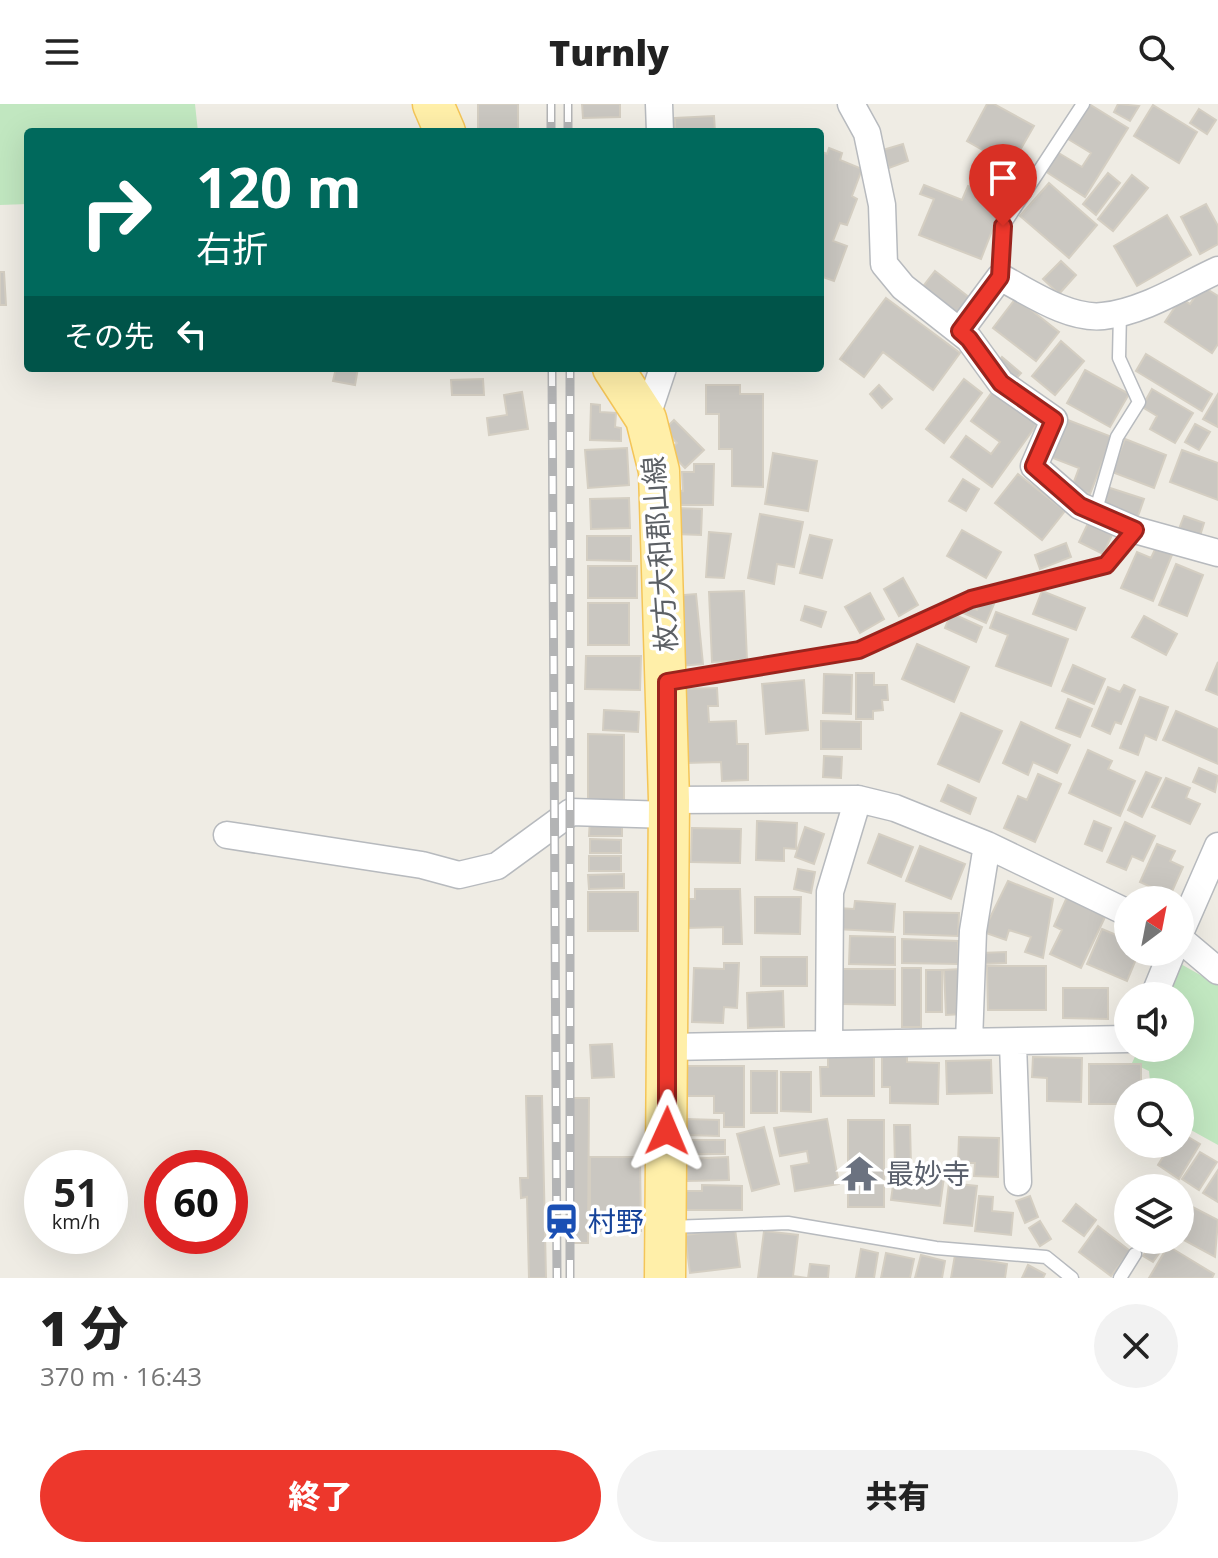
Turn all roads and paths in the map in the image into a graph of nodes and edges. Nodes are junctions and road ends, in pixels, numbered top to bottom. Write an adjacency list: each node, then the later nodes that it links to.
1 (433, 104): 5 (main road)
2 (659, 104): 6 (street)
3 (851, 104): 10 (street)
4 (1083, 104): 8 (lane)
5 (443, 128)
6 (660, 128)
7 (1218, 270): 9 (street)
8 (1000, 277): 9 (street); 10 (street)
9 (1120, 312): 14 (lane)
10 (960, 331): 14 (street)
11 (616, 372): 13 (main road, 枚方大和郡山線)
12 (662, 372): 13 (street)
13 (646, 419): 17 (main road, 枚方大和郡山線)
14 (1095, 513): 15 (street)
15 (1135, 530): 16 (street); 17 (lane)
16 (1218, 553)
17 (667, 682): 19 (main road, 枚方大和郡山線)
18 (858, 799): 19 (street); 21 (street); 29 (street)
19 (669, 808): 20 (street); 31 (main road, 枚方大和郡山線)
20 (227, 835)
21 (987, 845): 24 (street); 28 (street)
22 (1218, 846): 23 (street)
23 (1194, 903)
24 (1114, 906)
25 (1194, 949): 26 (street)
26 (1218, 971)
27 (1114, 1040): 30 (street)
28 (969, 1042): 29 (street); 30 (street)
29 (829, 1044): 31 (street)
30 (1013, 1044): 32 (street)
31 (668, 1047): 33 (main road, 枚方大和郡山線)
32 (1018, 1182)
33 (666, 1227): 35 (main road, 枚方大和郡山線); 36 (lane)
34 (1135, 1254): 37 (lane)
35 (665, 1278)
36 (1072, 1278)
37 (1120, 1278)

